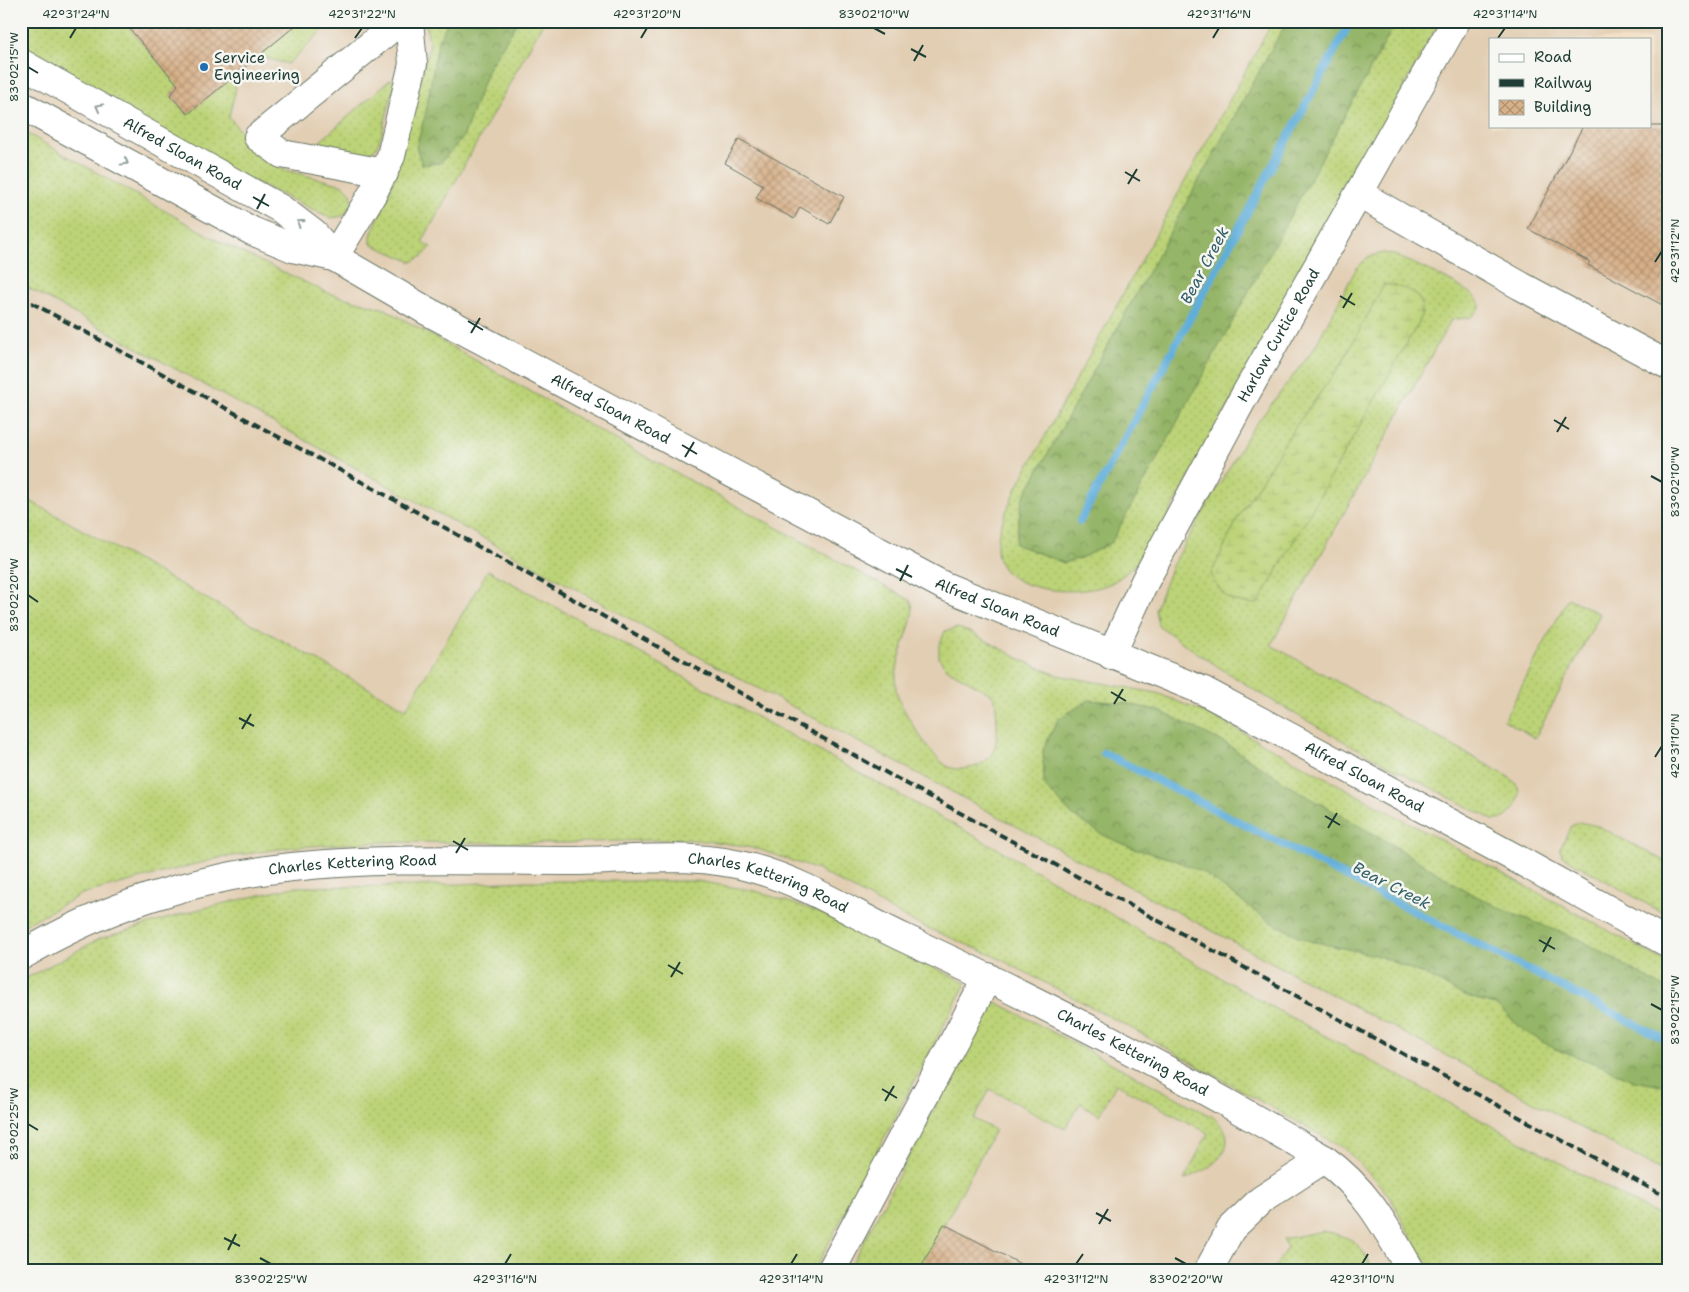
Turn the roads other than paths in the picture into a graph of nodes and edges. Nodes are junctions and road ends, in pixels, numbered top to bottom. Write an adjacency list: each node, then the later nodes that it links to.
1 (400, 21): 6 (lane)
2 (406, 21): 6 (lane)
3 (1456, 21): 7 (lane, Harlow Curtice Road)
4 (21, 63): 8 (lane, Alfred Sloan Road, one-way to 4)
5 (21, 105): 8 (lane, Alfred Sloan Road, one-way to 8)
6 (384, 173): 8 (lane)
7 (1360, 194): 9 (lane); 10 (lane, Harlow Curtice Road)
8 (334, 257): 10 (lane, Alfred Sloan Road)
9 (1668, 365)
10 (1111, 655): 11 (lane, Alfred Sloan Road)
11 (1668, 943)
12 (21, 956): 13 (lane, Charles Kettering Road)
13 (988, 977): 14 (lane, Charles Kettering Road); 15 (lane)
14 (1324, 1159): 16 (lane); 17 (lane, Charles Kettering Road)
15 (831, 1271)
16 (1208, 1271)
17 (1412, 1271)

